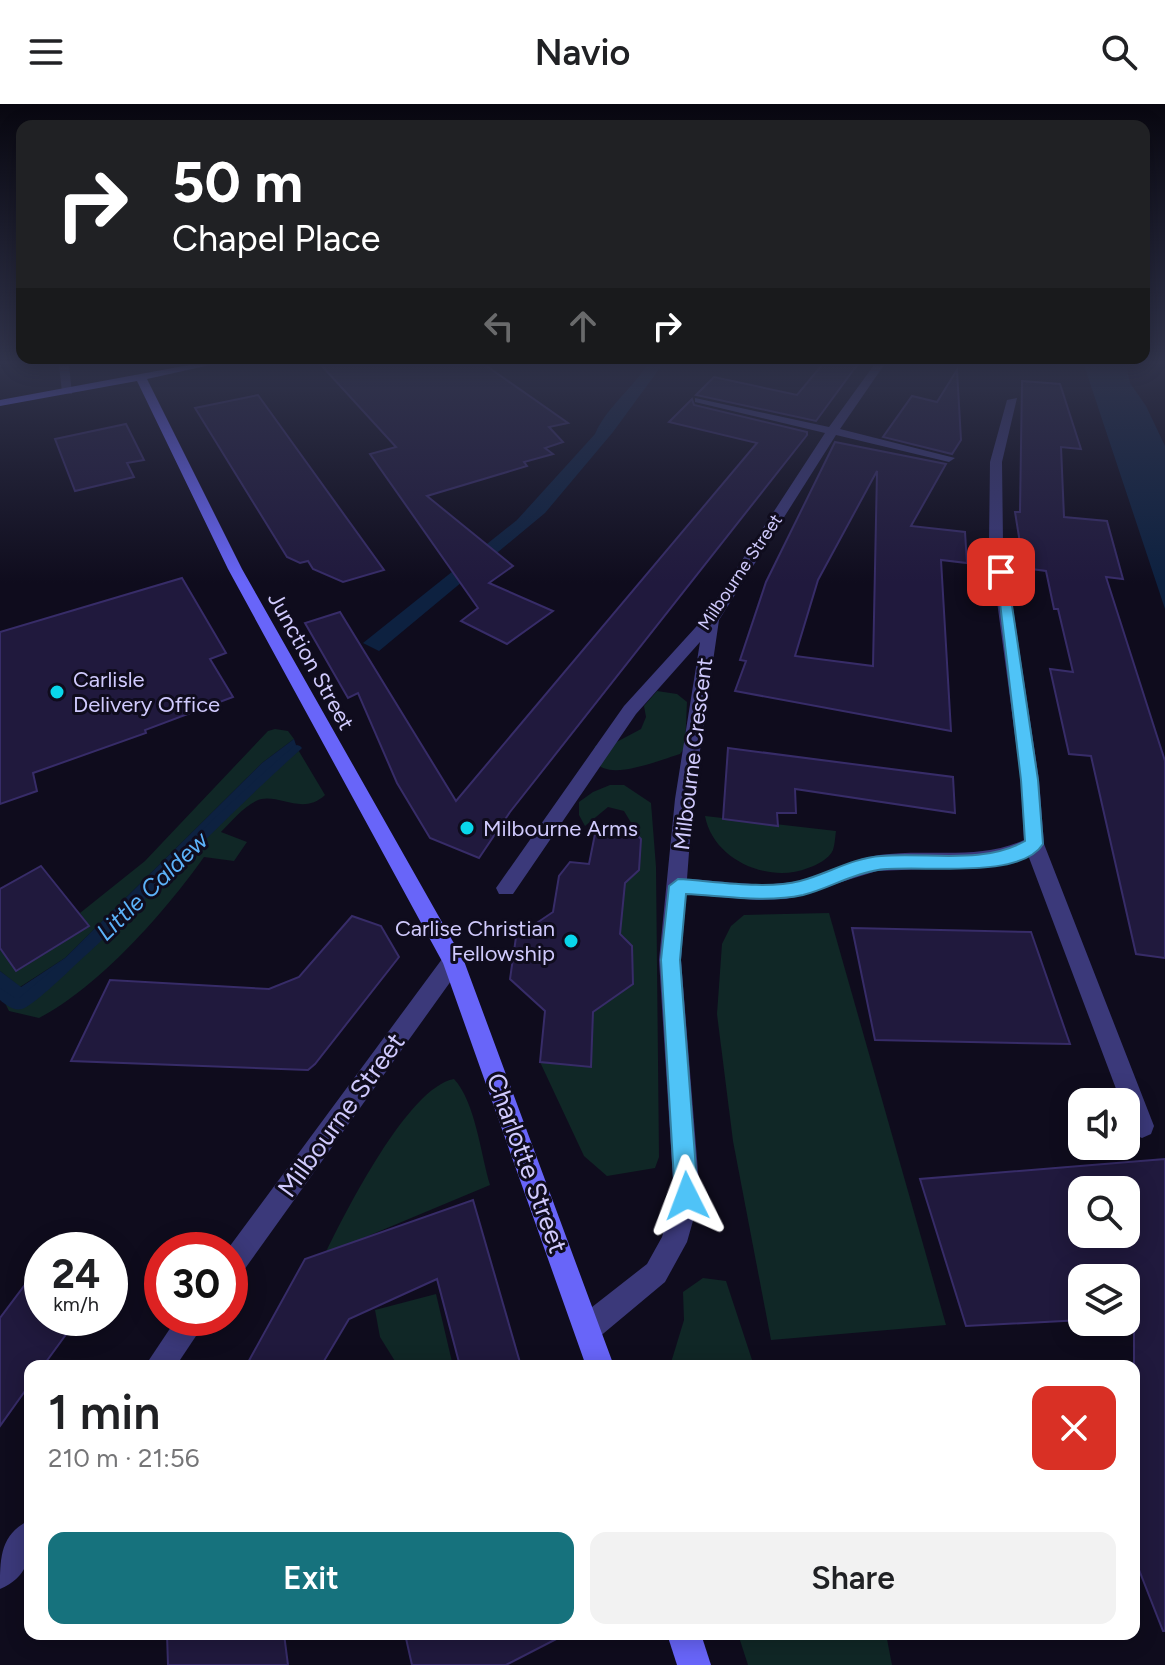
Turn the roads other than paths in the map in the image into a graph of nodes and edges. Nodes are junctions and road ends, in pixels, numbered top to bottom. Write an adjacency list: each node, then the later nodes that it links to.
1 (170, 438): 10 (street, Junction Street)
2 (828, 438): 6 (street, Milbourne Street)
3 (866, 438): 5 (street)
4 (1003, 438): 7 (street)
5 (949, 458)
6 (711, 620): 8 (street, Milbourne Crescent); 9 (street, Milbourne Street)
7 (1034, 844): 8 (street); 11 (street)
8 (678, 886): 13 (street, Milbourne Crescent)
9 (506, 888)
10 (453, 961): 12 (street, Milbourne Street); 13 (street, Charlotte Street)
11 (1142, 1126)
12 (248, 1243)
13 (588, 1328): 16 (street, Charlotte Street)
14 (181, 1336): 15 (street)
15 (163, 1360)
16 (598, 1360)
17 (24, 1543): 18 (street)
18 (0, 1573)
19 (686, 1640): 20 (street)
20 (694, 1665)

